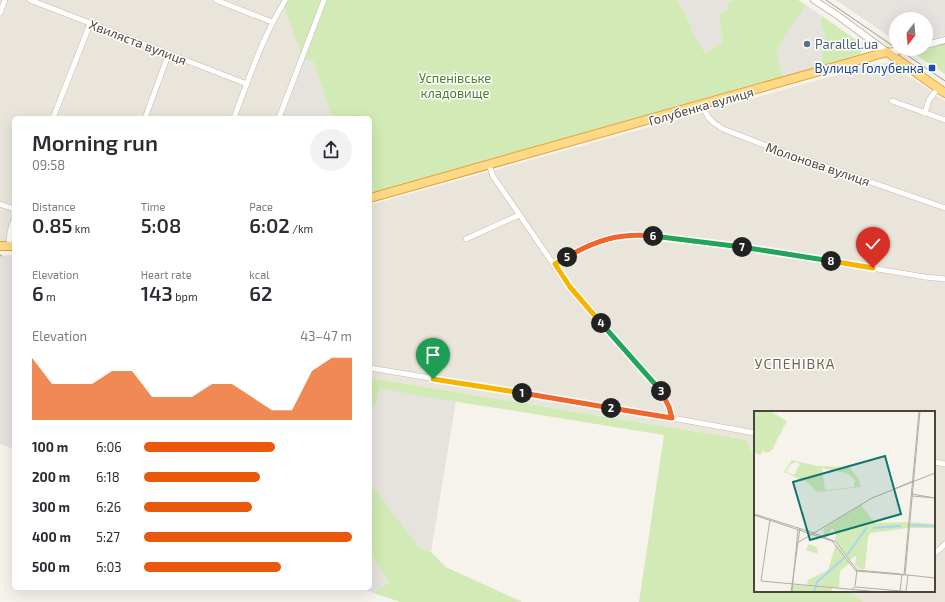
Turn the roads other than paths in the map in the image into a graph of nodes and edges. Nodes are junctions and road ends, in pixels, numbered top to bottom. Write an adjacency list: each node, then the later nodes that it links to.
1 (5, 0): 7 (street)
2 (30, 0): 9 (street, Хвиляста вулиця)
3 (216, 0): 8 (street)
4 (324, 0): 23 (street)
5 (814, 0): 12 (street)
6 (285, 1): 8 (street)
7 (0, 13)
8 (272, 22): 14 (street)
9 (90, 24): 13 (street, Хвиляста вулиця); 20 (street)
10 (945, 40): 11 (street)
11 (933, 43)
12 (887, 52): 15 (highway); 18 (highway, Голубенка вулиця)
13 (169, 53): 14 (street, Хвиляста вулиця); 21 (street)
14 (247, 84): 22 (street)
15 (938, 88): 16 (highway); 19 (street)
16 (945, 92)
17 (892, 101): 19 (street)
18 (702, 105): 25 (highway, Голубенка вулиця); 29 (street, Молонова вулиця)
19 (925, 113): 24 (street)
20 (54, 116)
21 (146, 116)
22 (235, 116)
23 (280, 116)
24 (945, 120)
25 (489, 165): 26 (highway, Голубенка вулиця); 30 (street)
26 (372, 197)
27 (0, 204): 28 (street)
28 (12, 208)
29 (945, 208)
30 (520, 215): 32 (street); 35 (street)
31 (12, 226): 34 (street)
32 (466, 239)
33 (0, 246): 34 (highway)
34 (11, 246)
35 (555, 264): 36 (street); 38 (street)
36 (945, 279)
37 (372, 368): 38 (street)
38 (672, 418): 39 (street)
39 (754, 433)
40 (935, 462): 41 (street)
41 (945, 464)
42 (945, 544): 43 (street)
43 (935, 553)

